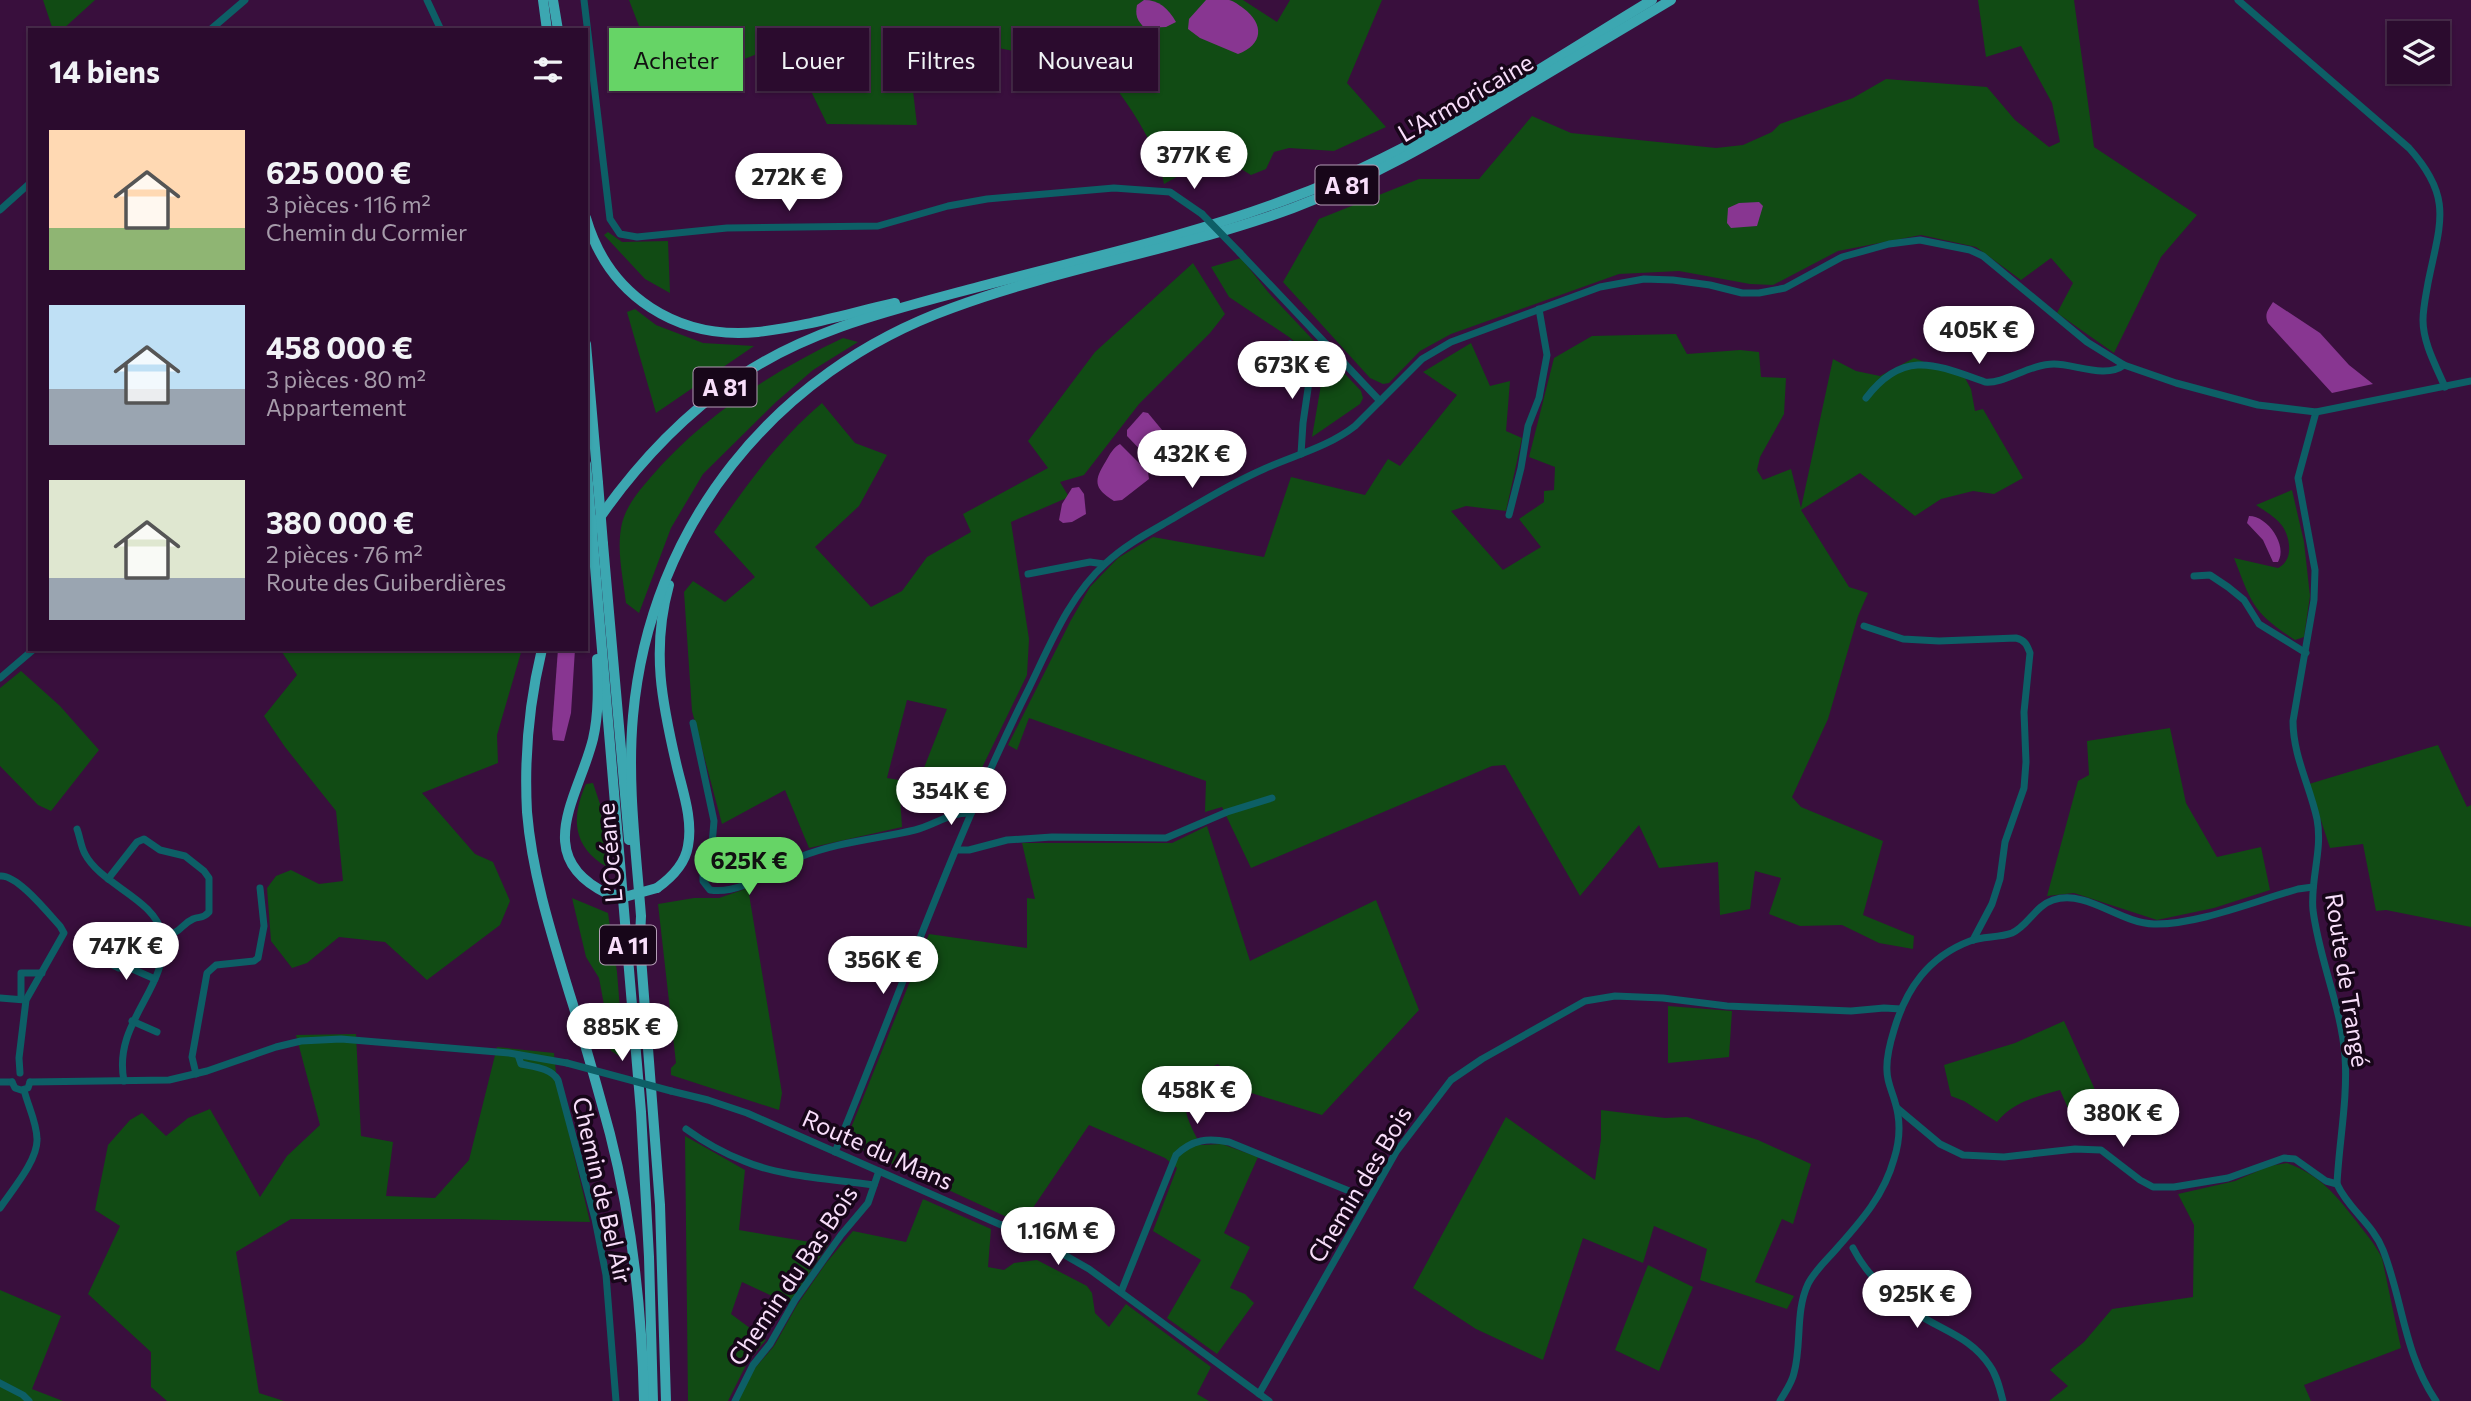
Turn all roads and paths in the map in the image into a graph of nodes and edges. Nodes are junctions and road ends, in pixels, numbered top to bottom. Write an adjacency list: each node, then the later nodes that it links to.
1 (245, 0): 9 (street)
2 (427, 0): 10 (street)
3 (543, 0): 11 (highway)
4 (554, 0): 12 (highway)
5 (584, 0): 13 (street, bridge)
6 (1652, 0): 18 (highway, L'Armoricaine / A 81)
7 (1671, 0): 32 (highway, L'Armoricaine / A 81)
8 (2238, 0): 24 (street)
9 (212, 28)
10 (440, 28)
11 (547, 28)
12 (558, 28)
13 (587, 28)
14 (588, 34): 26 (street, bridge)
15 (28, 185): 16 (street)
16 (0, 210)
17 (588, 223): 18 (highway)
18 (1046, 270): 33 (highway, A 81)
19 (1539, 309): 21 (street); 26 (street); 31 (street)
20 (1290, 344): 28 (street)
21 (2124, 365): 25 (street); 27 (street)
22 (2471, 381): 24 (street)
23 (588, 384): 30 (highway, L’Océane / A 11)
24 (2445, 387): 27 (street)
25 (1866, 398)
26 (1380, 401): 28 (street)
27 (2316, 412): 41 (street, Route de Trangé)
28 (1301, 454): 34 (street)
29 (588, 470): 30 (highway, L’Océane / A 11)
30 (593, 484): 33 (highway, L’Océane / A 11, bridge)
31 (1509, 515)
32 (693, 523): 37 (highway, bridge); 53 (highway, A 81)
33 (594, 542): 37 (highway, L’Océane / A 11); 53 (highway, L’Océane / A 11)
34 (1104, 564): 35 (street); 45 (street)
35 (1028, 574)
36 (2193, 576): 41 (street)
37 (598, 606): 88 (highway, L’Océane / A 11)
38 (1864, 626): 54 (street)
39 (32, 651): 42 (street)
40 (542, 651): 87 (highway)
41 (2305, 653): 50 (street, Route de Trangé)
42 (0, 678)
43 (693, 723): 45 (street)
44 (1272, 798): 47 (street)
45 (971, 813): 47 (street)
46 (77, 829): 49 (street)
47 (956, 850): 73 (street)
48 (0, 876): 56 (street)
49 (108, 878): 52 (street); 52 (street)
50 (2313, 887): 54 (street); 75 (street, Route de Trangé)
51 (260, 888): 65 (street)
52 (162, 935): 57 (street)
53 (640, 936): 89 (highway, L’Océane / A 11)
54 (1973, 940): 60 (street)
55 (107, 962): 57 (street)
56 (42, 973): 59 (street); 59 (street)
57 (155, 979): 61 (street)
58 (0, 998): 59 (street)
59 (23, 999): 64 (street)
60 (1901, 1009): 71 (street); 77 (street, Chemin des Bois)
61 (132, 1021): 62 (street); 66 (street)
62 (157, 1032)
63 (518, 1055): 65 (street); 73 (street, Route du Mans, bridge); 86 (street, Chemin de Bel Air)
64 (20, 1073): 68 (street); 69 (street)
65 (195, 1074): 66 (street)
66 (124, 1081): 69 (street)
67 (0, 1082): 68 (street)
68 (12, 1082): 70 (street)
69 (30, 1082): 70 (street)
70 (24, 1090): 78 (street)
71 (1897, 1108): 75 (street); 79 (street)
72 (686, 1129): 76 (street)
73 (835, 1152): 74 (street, Route du Mans)
74 (879, 1171): 76 (street, Chemin du Bas Bois); 82 (street, Route du Mans)
75 (2337, 1184): 94 (street)
76 (874, 1185): 90 (street, Chemin du Bas Bois)
77 (1369, 1199): 82 (street); 84 (street, Chemin des Bois)
78 (0, 1208)
79 (1858, 1225): 80 (street); 81 (street)
80 (1842, 1243): 81 (street); 92 (street)
81 (1853, 1248): 93 (street)
82 (1121, 1292): 84 (street, Route du Mans)
83 (0, 1383): 85 (street)
84 (1259, 1394): 91 (street, Route du Mans)
85 (29, 1401)
86 (616, 1401)
87 (644, 1401)
88 (653, 1401)
89 (666, 1401)
90 (735, 1401)
91 (1269, 1401)
92 (1780, 1401)
93 (2003, 1401)
94 (2436, 1401)

